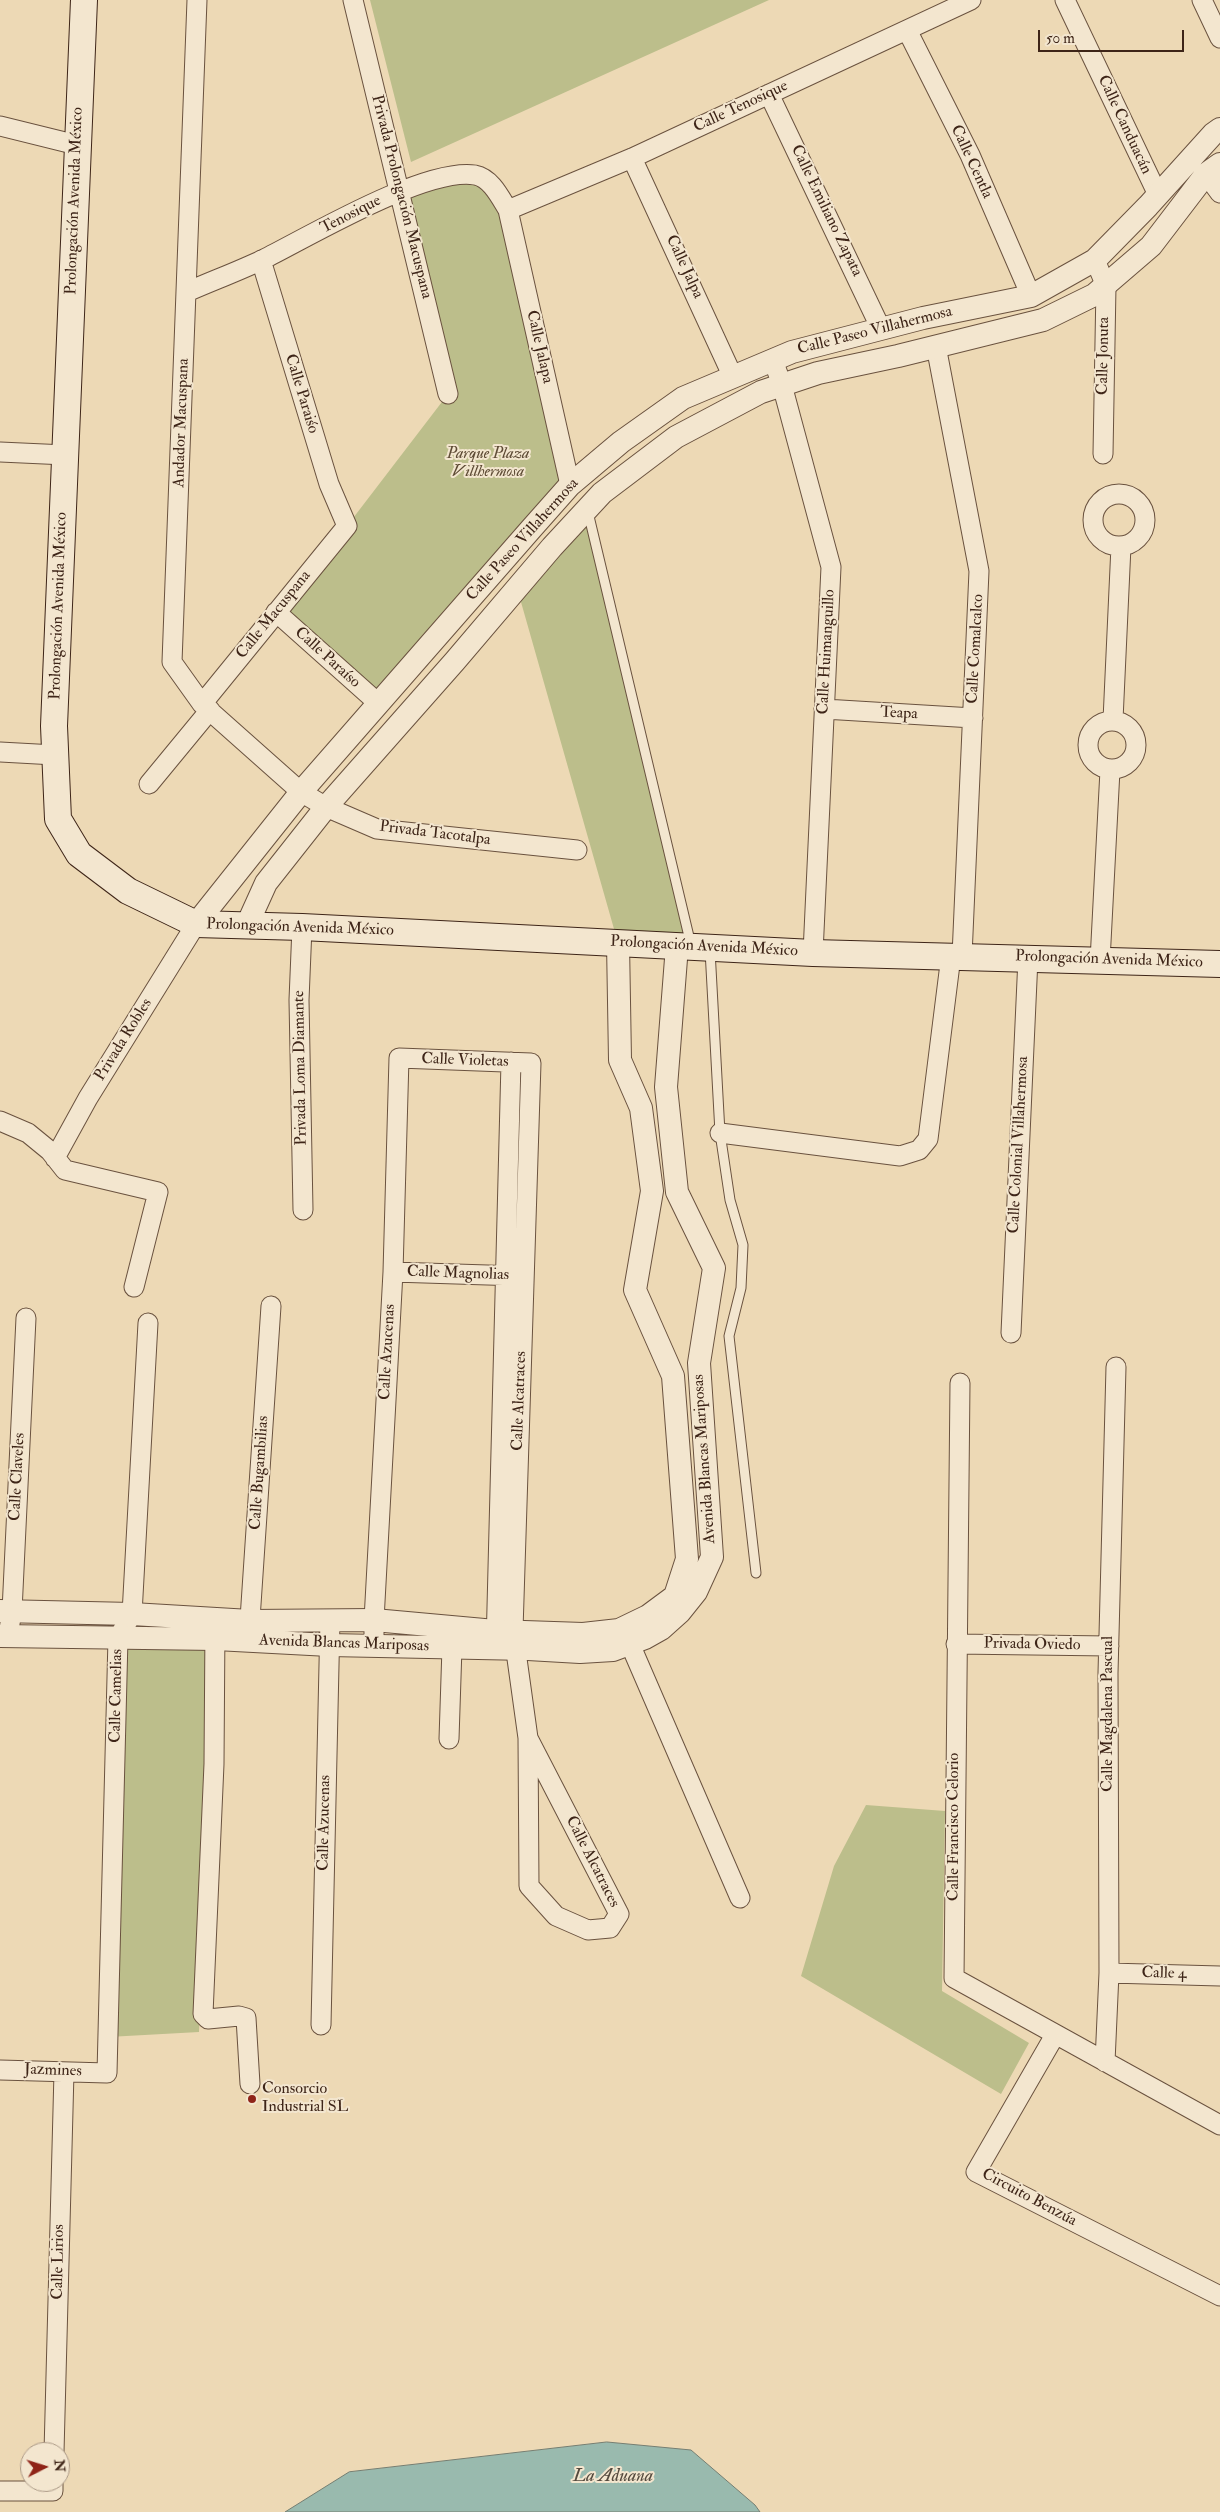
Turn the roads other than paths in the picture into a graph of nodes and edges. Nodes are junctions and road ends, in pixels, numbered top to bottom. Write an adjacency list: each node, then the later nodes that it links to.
1 (84, 0): 12 (main road, Prolongación Avenida México)
2 (197, 0): 22 (street, Andador Macuspana)
3 (353, 0): 15 (street, Privada Prolongación Macuspana)
4 (971, 0): 7 (street, Calle Tenosique)
5 (1065, 0): 17 (street, Calle Canduacán)
6 (1202, 0): 8 (street)
7 (907, 30): 9 (street, Calle Tenosique); 23 (street, Calle Centla)
8 (1220, 38)
9 (769, 94): 13 (street, Calle Tenosique); 24 (street, Calle Emiliano Zapata)
10 (0, 126): 12 (street)
11 (1220, 130): 17 (street, Calle Paseo Villahermosa)
12 (76, 145): 32 (main road, Prolongación Avenida México)
13 (632, 158): 18 (street, Calle Tenosique); 27 (street, Calle Jalpa)
14 (1213, 169): 16 (street); 21 (street, Calle Paseo Villahermosa)
15 (400, 191): 18 (street, Tenosique); 19 (street, Tenosique); 29 (street, Privada Prolongación Macuspana)
16 (1220, 193)
17 (1158, 195): 20 (street, Calle Paseo Villahermosa)
18 (508, 210): 33 (street, Calle Jalapa)
19 (261, 260): 22 (street, Tenosique); 35 (street, Calle Paraiśo)
20 (1095, 260): 21 (street, Calle Jonuta); 23 (street, Calle Paseo Villahermosa)
21 (1106, 286): 25 (street, Calle Paseo Villahermosa); 31 (street, Calle Jonuta)
22 (187, 292): 41 (street, Andador Macuspana)
23 (1031, 296): 24 (street, Calle Paseo Villahermosa)
24 (881, 329): 26 (street, Calle Paseo Villahermosa)
25 (936, 346): 28 (street, Calle Paseo Villahermosa); 43 (street, Calle Comalcalco)
26 (773, 360): 27 (street, Calle Paseo Villahermosa); 28 (street, Calle Huimanguillo)
27 (733, 377): 33 (street, Calle Paseo Villahermosa)
28 (782, 385): 34 (street, Calle Paseo Villahermosa); 42 (street, Calle Huimanguillo)
29 (448, 394)
30 (0, 452): 32 (street)
31 (1102, 454)
32 (66, 455): 46 (main road, Prolongación Avenida México)
33 (570, 485): 36 (street, Calle Paseo Villahermosa)
34 (587, 507): 38 (street, Calle Paseo Villahermosa); 56 (lane)
35 (347, 526): 39 (street, Calle Macuspana)
36 (531, 529): 38 (street); 40 (street, Calle Paseo Villahermosa)
37 (1121, 546): 44 (street)
38 (552, 547): 50 (street, Calle Paseo Villahermosa)
39 (276, 612): 40 (street, Calle Paraíso); 41 (street, Calle Macuspana)
40 (378, 703): 49 (street, Calle Paseo Villahermosa)
41 (206, 707): 48 (street, Calle Macuspana); 49 (street, Andador Macuspana)
42 (824, 709): 43 (street, Teapa); 57 (street, Calle Huimanguillo)
43 (973, 718): 58 (street, Calle Comalcalco)
44 (1113, 720): 47 (street); 47 (street)
45 (0, 752): 46 (street)
46 (55, 755): 52 (main road, Prolongación Avenida México)
47 (1110, 770): 60 (street)
48 (148, 784)
49 (301, 792): 50 (street, Privada Tacotalpa); 52 (street, Calle Paseo Villahermosa)
50 (326, 807): 51 (street, Privada Tacotalpa); 53 (street, Calle Paseo Villahermosa)
51 (577, 850)
52 (196, 924): 53 (main road, Prolongación Avenida México); 67 (street, Privada Robles)
53 (247, 925): 54 (main road, Prolongación Avenida México)
54 (302, 926): 55 (main road, Prolongación Avenida México); 68 (street, Privada Loma Diamante)
55 (618, 943): 56 (main road, Prolongación Avenida México); 87 (street, Avenida Blancas Mariposas)
56 (693, 947): 57 (main road, Prolongación Avenida México); 66 (lane); 88 (street, Avenida Blancas Mariposas)
57 (813, 953): 58 (main road, Prolongación Avenida México)
58 (956, 956): 59 (main road, Prolongación Avenida México); 66 (street, Calle Comalcalco)
59 (1028, 958): 60 (main road, Prolongación Avenida México); 75 (street, Calle Colonial Villahermosa)
60 (1100, 961): 61 (main road, Prolongación Avenida México)
61 (1220, 964)
62 (399, 1058): 63 (street, Calle Violetas); 69 (street, Calle Azucenas)
63 (512, 1062): 64 (street, Calle Violetas); 70 (street, Calle Alcatraces)
64 (531, 1063): 70 (street, Calle Alcatraces)
65 (0, 1121): 67 (street)
66 (720, 1133): 78 (lane)
67 (55, 1158): 71 (street)
68 (303, 1210)
69 (393, 1272): 70 (street, Calle Magnolias); 82 (street, Calle Azucenas)
70 (515, 1276): 87 (street, Calle Alcatraces)
71 (134, 1288)
72 (271, 1306): 84 (street, Calle Bugambilias)
73 (26, 1318): 79 (street, Calle Claveles)
74 (148, 1324): 80 (street, Calle Camelias)
75 (1011, 1333)
76 (1116, 1367): 92 (street, Calle Magdalena Pascual)
77 (960, 1383): 89 (street, Calle Francisco Celorio)
78 (756, 1572)
79 (6, 1611): 80 (street, Avenida Blancas Mariposas); 85 (street, Calle Claveles)
80 (132, 1614): 83 (street, Avenida Blancas Mariposas); 86 (street, Calle Camelias)
81 (330, 1620): 82 (street, Avenida Blancas Mariposas); 84 (street, Avenida Blancas Mariposas); 90 (street, Calle Azucenas)
82 (374, 1620): 87 (street, Avenida Blancas Mariposas); 91 (street, Calle Azucenas)
83 (215, 1629): 84 (street, Avenida Blancas Mariposas); 86 (street, Avenida Blancas Mariposas); 105 (street)
84 (249, 1630): 90 (street, Avenida Blancas Mariposas)
85 (4, 1636): 86 (street, Avenida Blancas Mariposas)
86 (118, 1638): 104 (street, Calle Camelias)
87 (505, 1640): 88 (street, Avenida Blancas Mariposas); 93 (street, Avenida Blancas Mariposas); 94 (street, Calle Alcatraces)
88 (630, 1644): 96 (street)
89 (956, 1644): 92 (street, Privada Oviedo); 100 (street, Calle Francisco Celorio)
90 (329, 1645): 91 (street, Avenida Blancas Mariposas); 99 (street, Calle Azucenas)
91 (374, 1645): 93 (street, Avenida Blancas Mariposas)
92 (1109, 1646): 97 (street, Calle Magdalena Pascual)
93 (452, 1647): 95 (street)
94 (528, 1738): 94 (street, Calle Alcatraces)
95 (449, 1739)
96 (740, 1898)
97 (1109, 1973): 98 (street, Calle 4); 101 (street, Calle Magdalena Pascual)
98 (1220, 1976)
99 (321, 2025)
100 (1055, 2035): 101 (street, Calle Francisco Celorio); 107 (street, Circuito Benzúa)
101 (1105, 2062): 106 (street, Calle Francisco Celorio)
102 (0, 2070): 103 (street, Jazmines)
103 (64, 2072): 104 (street, Jazmines); 108 (street, Calle Lirios)
104 (107, 2073)
105 (250, 2084)
106 (1217, 2121)
107 (1220, 2296)
108 (54, 2442)
109 (20, 2489): 110 (street)
110 (0, 2491)

